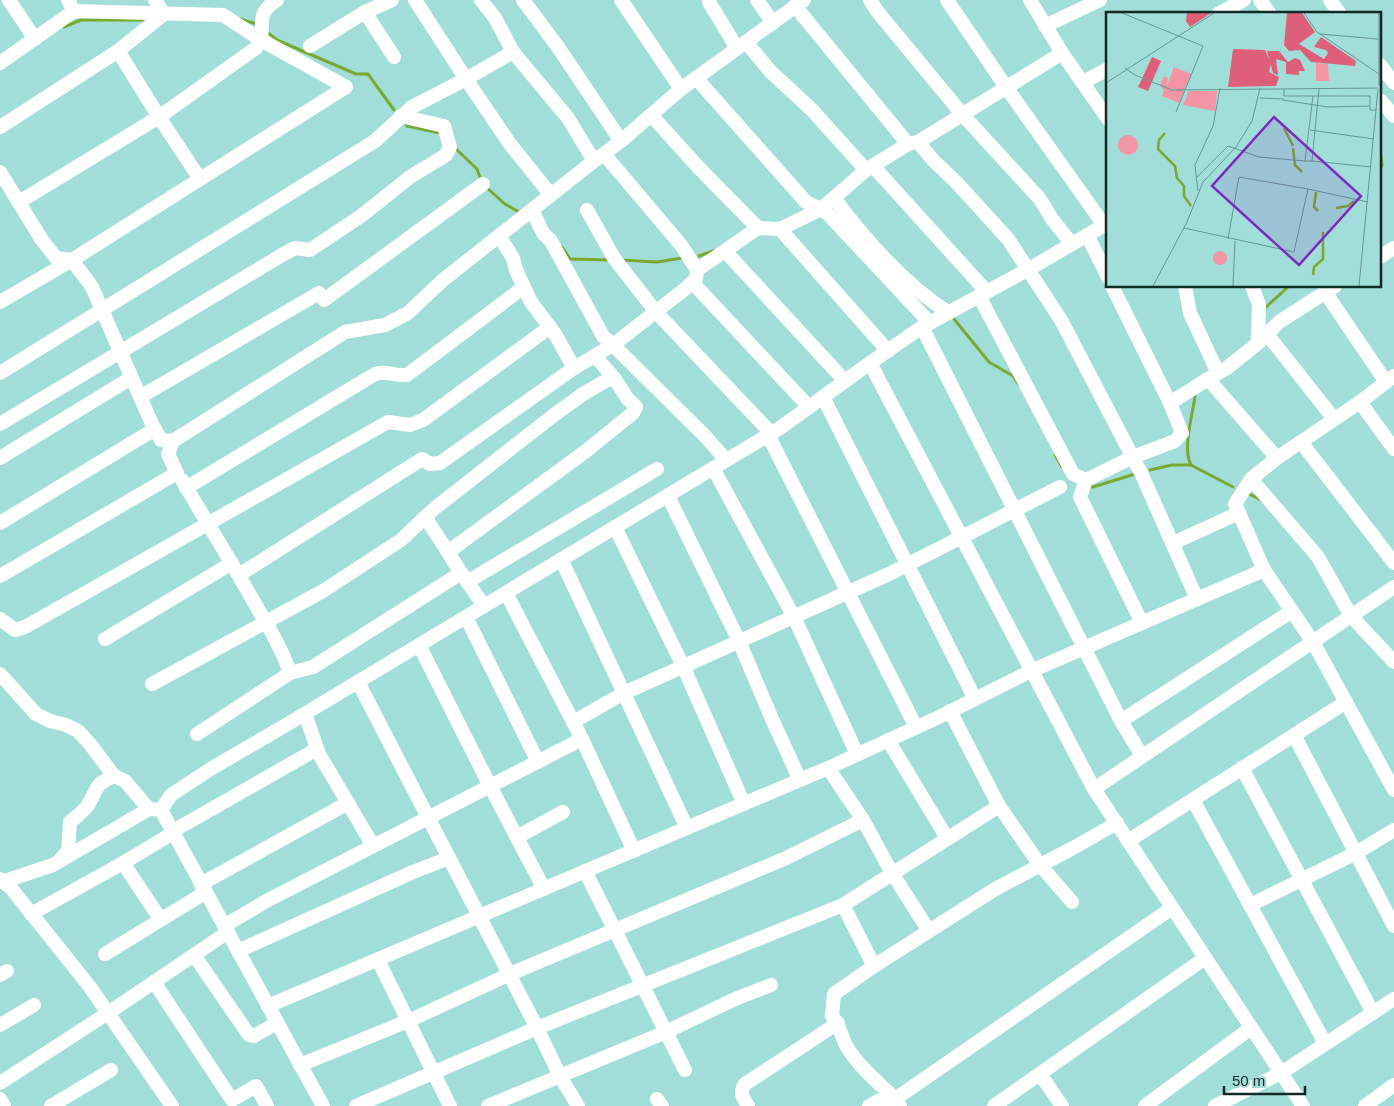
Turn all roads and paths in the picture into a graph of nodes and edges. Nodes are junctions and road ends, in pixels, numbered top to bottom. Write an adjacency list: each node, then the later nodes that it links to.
1 (8, 0): 27 (street)
2 (155, 0): 24 (street)
3 (278, 0): 28 (street)
4 (392, 0): 20 (street)
5 (415, 0): 39 (street)
6 (481, 0): 32 (street)
7 (523, 0): 53 (street)
8 (621, 0): 43 (street)
9 (757, 0): 25 (street)
10 (870, 0): 46 (street)
11 (947, 0): 42 (street)
12 (1030, 0): 26 (street)
13 (1100, 0): 26 (street)
14 (1244, 0): 21 (street)
15 (1260, 0): 22 (street)
16 (1330, 0): 23 (street)
17 (708, 1): 29 (street)
18 (800, 3): 25 (street); 54 (street)
19 (71, 6): 24 (street); 27 (street)
20 (365, 12): 30 (street); 34 (street)
21 (1222, 12)
22 (1269, 12)
23 (1339, 12)
24 (164, 14): 28 (street); 31 (street)
25 (772, 23): 29 (street)
26 (1046, 26): 33 (street)
27 (35, 39): 35 (street)
28 (261, 40): 51 (street); 58 (street)
29 (742, 45): 38 (street); 56 (street)
30 (310, 46)
31 (118, 51): 51 (street); 52 (street)
32 (514, 52): 39 (street); 55 (street)
33 (1062, 53): 40 (street); 42 (street)
34 (394, 58)
35 (0, 63)
36 (1382, 69): 41 (street)
37 (1106, 70): 40 (street)
38 (696, 78): 43 (street); 62 (street)
39 (466, 79): 49 (street); 60 (street)
40 (1083, 82): 48 (street)
41 (1394, 85): 44 (street)
42 (1006, 87): 46 (street); 66 (street)
43 (681, 89): 47 (street)
44 (1382, 93)
45 (1382, 102): 50 (street)
46 (962, 114): 54 (street); 70 (street)
47 (651, 115): 53 (street); 65 (street)
48 (1106, 115)
49 (401, 116): 85 (street); 93 (street)
50 (1394, 116)
51 (159, 117): 58 (street); 61 (street)
52 (0, 127)
53 (621, 141): 55 (street)
54 (913, 143): 56 (street); 75 (street)
55 (599, 157): 60 (street); 77 (street)
56 (870, 168): 62 (street); 83 (street)
57 (0, 172): 61 (street)
58 (200, 179): 74 (street)
59 (483, 184): 103 (street)
60 (551, 195): 64 (street)
61 (19, 202): 74 (street)
62 (826, 205): 67 (street); 87 (street); 88 (street)
63 (587, 210): 86 (street)
64 (532, 218): 69 (street); 91 (street)
65 (755, 224): 67 (street); 72 (street)
66 (1106, 224): 68 (street)
67 (780, 229): 92 (street)
68 (1087, 235): 70 (street); 76 (street)
69 (499, 236): 78 (street); 112 (street)
70 (1072, 244): 75 (street)
71 (1394, 248): 73 (street)
72 (725, 251): 77 (street); 102 (street)
73 (1382, 256)
74 (72, 260): 84 (street); 85 (street)
75 (1029, 269): 83 (street); 115 (street)
76 (1106, 273)
77 (695, 276): 86 (street); 107 (street)
78 (524, 287): 89 (street); 125 (street)
79 (1113, 288): 105 (street)
80 (1185, 288): 98 (street)
81 (1253, 288): 90 (street)
82 (1330, 289): 90 (street); 101 (street)
83 (983, 294): 87 (street); 123 (street)
84 (0, 302)
85 (102, 309): 93 (street); 97 (street)
86 (656, 312): 91 (street); 111 (street)
87 (949, 313): 88 (street)
88 (926, 325): 92 (street); 127 (street)
89 (550, 328): 96 (street); 131 (street)
90 (1262, 338): 98 (street); 108 (street)
91 (613, 345): 94 (street); 118 (street)
92 (888, 350): 95 (street)
93 (120, 353): 99 (street); 109 (street)
94 (595, 356): 96 (street); 100 (street)
95 (870, 363): 102 (street); 133 (street)
96 (574, 368): 139 (street)
97 (0, 373)
98 (1213, 376): 105 (street); 117 (street)
99 (131, 378): 103 (street); 116 (street)
100 (614, 378): 129 (street); 135 (street)
101 (1390, 379): 106 (street)
102 (845, 381): 104 (street)
103 (140, 396): 110 (street)
104 (823, 397): 107 (street); 138 (street)
105 (1170, 402): 115 (street)
106 (1360, 402): 108 (street); 114 (street)
107 (808, 407): 111 (street)
108 (1334, 419): 113 (street)
109 (0, 424)
110 (155, 429): 112 (street); 130 (street)
111 (769, 434): 118 (street); 144 (street)
112 (173, 440): 121 (street)
113 (1301, 442): 117 (street); 137 (street)
114 (1394, 449)
115 (1133, 457): 123 (street); 134 (street)
116 (0, 458)
117 (1277, 458): 122 (street)
118 (726, 460): 119 (street)
119 (713, 468): 126 (street); 151 (street)
120 (657, 469): 142 (street)
121 (177, 473): 125 (street); 141 (street)
122 (1250, 479): 128 (street); 149 (street)
123 (1086, 480): 154 (street)
124 (1060, 487): 127 (street)
125 (186, 488): 131 (street)
126 (668, 496): 132 (street); 156 (street)
127 (1016, 511): 133 (street); 159 (street)
128 (1239, 513): 134 (street); 140 (street)
129 (425, 517): 135 (street); 153 (street)
130 (0, 523)
131 (209, 524): 139 (street); 152 (street)
132 (615, 527): 136 (street); 161 (street)
133 (962, 538): 138 (street); 162 (street)
134 (1172, 543): 146 (street)
135 (448, 552): 142 (street)
136 (561, 559): 145 (street); 167 (street)
137 (1394, 563)
138 (908, 565): 144 (street); 168 (street)
139 (235, 569): 153 (street); 155 (street)
140 (1264, 570): 146 (street); 148 (street)
141 (0, 576)
142 (464, 578): 147 (street); 163 (street)
143 (1394, 587): 149 (street)
144 (849, 592): 151 (street); 174 (street)
145 (506, 593): 147 (street); 173 (street)
146 (1197, 599): 154 (street)
147 (484, 606): 150 (street)
148 (1292, 611): 157 (street); 172 (street)
149 (1352, 616): 157 (street); 160 (street)
150 (466, 617): 158 (street); 182 (street)
151 (794, 617): 156 (street); 180 (street)
152 (0, 619)
153 (266, 623): 163 (street); 166 (street)
154 (1142, 623): 159 (street)
155 (105, 638)
156 (739, 641): 161 (street); 186 (street)
157 (1313, 642): 169 (street); 181 (street)
158 (420, 645): 165 (street); 187 (street)
159 (1086, 647): 162 (street); 172 (street)
160 (1394, 662)
161 (683, 666): 167 (street); 192 (street)
162 (1031, 671): 168 (street); 188 (street)
163 (290, 673): 175 (street)
164 (0, 674): 185 (street)
165 (358, 682): 171 (street); 196 (street)
166 (152, 684)
167 (624, 693): 173 (street); 199 (street)
168 (975, 698): 170 (street)
169 (1346, 702): 176 (street); 189 (street)
170 (950, 711): 174 (street); 193 (street)
171 (305, 714): 179 (street); 194 (street)
172 (1121, 721): 181 (street)
173 (573, 722): 177 (street)
174 (916, 727): 178 (street)
175 (197, 734)
176 (1294, 736): 184 (street); 207 (street)
177 (582, 740): 182 (street); 206 (street)
178 (888, 740): 180 (street); 203 (street)
179 (318, 749): 191 (street); 201 (street)
180 (857, 754): 183 (street)
181 (1142, 756): 188 (street)
182 (538, 762): 187 (street)
183 (828, 768): 186 (street); 197 (street)
184 (1242, 768): 190 (street); 215 (street)
185 (114, 776): 194 (street); 209 (street)
186 (800, 780): 192 (street)
187 (490, 786): 196 (street); 202 (street)
188 (1094, 789): 198 (street)
189 (1394, 790)
190 (1193, 800): 204 (street); 220 (street)
191 (348, 803): 205 (street); 216 (street)
192 (744, 804): 199 (street)
193 (999, 806): 203 (street); 211 (street)
194 (155, 809): 201 (street); 209 (street)
195 (563, 812): 202 (street)
196 (428, 818): 205 (street); 208 (street)
197 (863, 820): 213 (street); 227 (street)
198 (1117, 823): 204 (street); 211 (street)
199 (687, 828): 206 (street)
200 (1394, 830): 207 (street)
201 (173, 832): 210 (street); 216 (street)
202 (517, 837): 217 (street)
203 (947, 838): 213 (street)
204 (1128, 841): 221 (street)
205 (373, 846): 226 (street)
206 (634, 851): 212 (street)
207 (1356, 854): 215 (street); 225 (street)
208 (449, 858): 223 (street); 229 (street)
209 (60, 860): 214 (street)
210 (123, 863): 222 (street); 224 (street)
211 (1040, 865): 218 (street); 228 (street)
212 (585, 871): 217 (street); 227 (street)
213 (892, 873): 219 (street); 228 (street)
214 (1, 880): 222 (street)
215 (1302, 880): 220 (street); 243 (street)
216 (204, 888): 224 (street); 226 (street)
217 (544, 889): 223 (street)
218 (1072, 902)
219 (843, 905): 234 (street); 237 (street)
220 (1250, 906): 251 (street)
221 (1172, 908): 232 (street); 262 (street)
222 (31, 914): 242 (street)
223 (480, 917): 233 (street); 235 (street)
224 (161, 920): 230 (street)
225 (1394, 926)
226 (226, 929): 229 (street); 231 (street)
227 (616, 930): 235 (street); 237 (street)
228 (929, 931): 234 (street)
229 (238, 951): 241 (street)
230 (105, 954)
231 (194, 955): 236 (street); 245 (street)
232 (1205, 958): 249 (street); 257 (street)
233 (378, 960): 241 (street); 244 (street)
234 (874, 966): 246 (street)
235 (510, 974): 244 (street); 248 (street)
236 (154, 982): 242 (street); 266 (street)
237 (644, 985): 248 (street); 250 (street)
238 (771, 985): 250 (street)
239 (1394, 999): 243 (street)
240 (34, 1005): 247 (street)
241 (268, 1006): 245 (street)
242 (108, 1013): 259 (street); 265 (street)
243 (1373, 1013): 251 (street)
244 (408, 1021): 252 (street); 255 (street)
245 (277, 1023): 252 (street)
246 (838, 1023): 262 (street); 272 (street)
247 (0, 1025)
248 (537, 1028): 255 (street); 258 (street)
249 (1251, 1028): 256 (street); 276 (street)
250 (666, 1032): 254 (street); 258 (street)
251 (1325, 1043): 256 (street)
252 (300, 1065): 267 (street)
253 (111, 1070): 264 (street)
254 (685, 1070)
255 (433, 1072): 268 (street); 269 (street)
256 (1281, 1073): 277 (street); 278 (street)
257 (1040, 1074): 274 (street); 275 (street)
258 (560, 1076): 270 (street); 271 (street)
259 (0, 1083)
260 (1394, 1085): 279 (street)
261 (0, 1099): 263 (street)
262 (897, 1103): 273 (street)
263 (4, 1106)
264 (51, 1106)
265 (172, 1106)
266 (268, 1106)
267 (323, 1106)
268 (356, 1106)
269 (450, 1106)
270 (488, 1106)
271 (578, 1106)
272 (748, 1106)
273 (869, 1106)
274 (994, 1106)
275 (1062, 1106)
276 (1145, 1106)
277 (1215, 1106)
278 (1303, 1106)
279 (1365, 1106)

